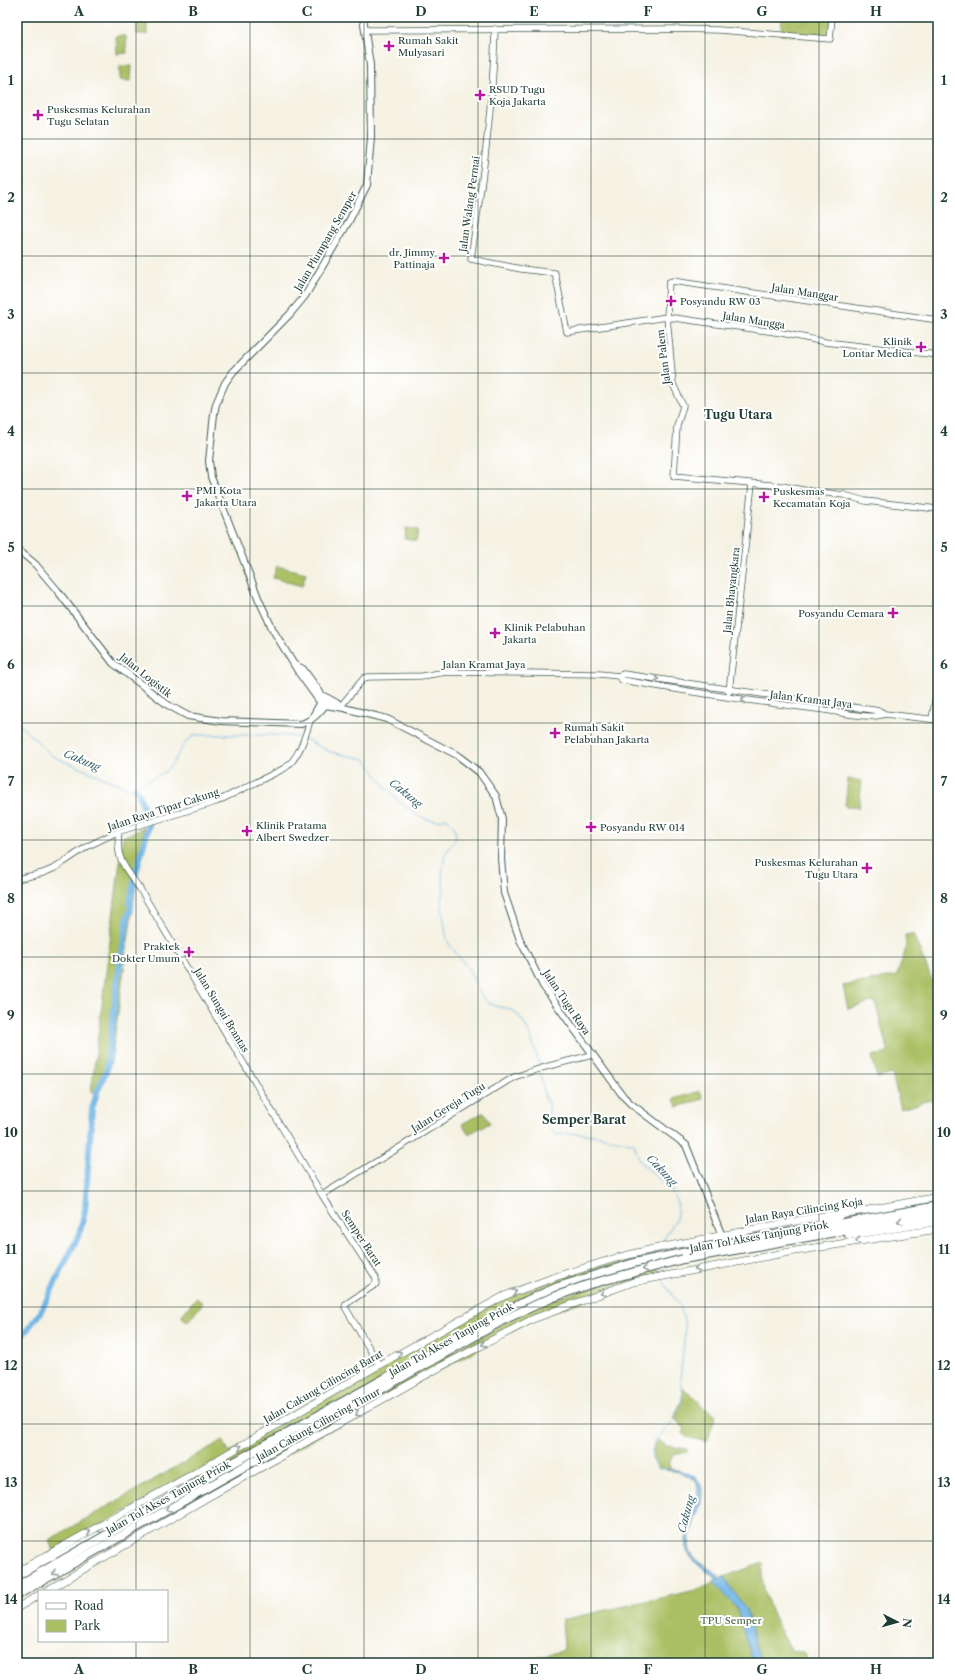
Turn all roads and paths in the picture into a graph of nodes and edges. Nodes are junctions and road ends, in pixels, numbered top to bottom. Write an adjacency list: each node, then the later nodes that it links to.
1 (363, 17): 4 (main road, Jalan Plumpang Semper)
2 (832, 17): 3 (street)
3 (495, 29): 4 (street); 8 (street, Jalan Walang Permai)
4 (366, 30): 17 (main road, Jalan Plumpang Semper)
5 (670, 282): 6 (street, Jalan Palem); 7 (street, Jalan Manggar)
6 (667, 317): 8 (street, Jalan Mangga); 9 (street, Jalan Mangga); 10 (street, Jalan Palem)
7 (938, 320)
8 (567, 332)
9 (938, 355)
10 (752, 484): 11 (street); 15 (street, Jalan Bhayangkara)
11 (938, 509)
12 (17, 549): 20 (main road, Jalan Logistik)
13 (618, 676): 15 (street, Jalan Kramat Jaya, one-way to 15); 16 (street, Jalan Kramat Jaya); 18 (street, Jalan Kramat Jaya)
14 (938, 683): 21 (street)
15 (729, 690): 16 (street, Jalan Bhayangkara); 19 (street, Jalan Kramat Jaya)
16 (728, 698): 19 (street, Jalan Kramat Jaya, one-way to 16)
17 (325, 701): 18 (main road); 20 (main road)
18 (342, 707): 24 (main road, Jalan Tugu Raya)
19 (885, 714): 21 (street, Jalan Kramat Jaya)
20 (311, 719): 22 (street, Jalan Raya Tipar Cakung)
21 (935, 720)
22 (119, 831): 23 (street, Jalan Raya Tipar Cakung); 25 (street, Jalan Sungai Brantas)
23 (17, 878)
24 (592, 1055): 25 (street, Jalan Gereja Tugu); 32 (main road, Jalan Tugu Raya)
25 (322, 1195): 36 (street, Semper Barat)
26 (938, 1197): 28 (highway, Jalan Raya Cilincing Koja)
27 (938, 1206): 33 (highway, Jalan Tol Akses Tanjung Priok)
28 (841, 1214): 32 (highway, Jalan Raya Cilincing Koja); 33 (highway)
29 (938, 1214): 35 (highway, Jalan Tol Akses Tanjung Priok, one-way to 35)
30 (938, 1222): 35 (highway)
31 (938, 1229): 39 (highway, Jalan Cakung Cilincing Timur, one-way to 39)
32 (722, 1236): 34 (highway, Jalan Raya Cilincing Koja)
33 (725, 1244): 41 (highway, Jalan Tol Akses Tanjung Priok, bridge)
34 (674, 1246): 36 (highway, Jalan Cakung Cilincing Barat, one-way to 34)
35 (683, 1259): 46 (highway, Jalan Tol Akses Tanjung Priok, one-way to 46, bridge)
36 (378, 1365): 37 (highway, Jalan Cakung Cilincing Barat, one-way to 36)
37 (193, 1474): 38 (highway, Jalan Cakung Cilincing Barat); 39 (highway)
38 (169, 1486): 40 (highway); 42 (highway, Jalan Cakung Cilincing Barat, one-way to 38)
39 (208, 1497): 40 (highway, Jalan Cakung Cilincing Timur)
40 (185, 1511): 45 (highway, Jalan Cakung Cilincing Timur)
41 (123, 1526): 43 (highway, bridge); 44 (highway, Jalan Tol Akses Tanjung Priok, bridge)
42 (17, 1572)
43 (17, 1579)
44 (17, 1586)
45 (48, 1590)
46 (17, 1595)
47 (38, 1596): 48 (highway)
48 (17, 1608)

